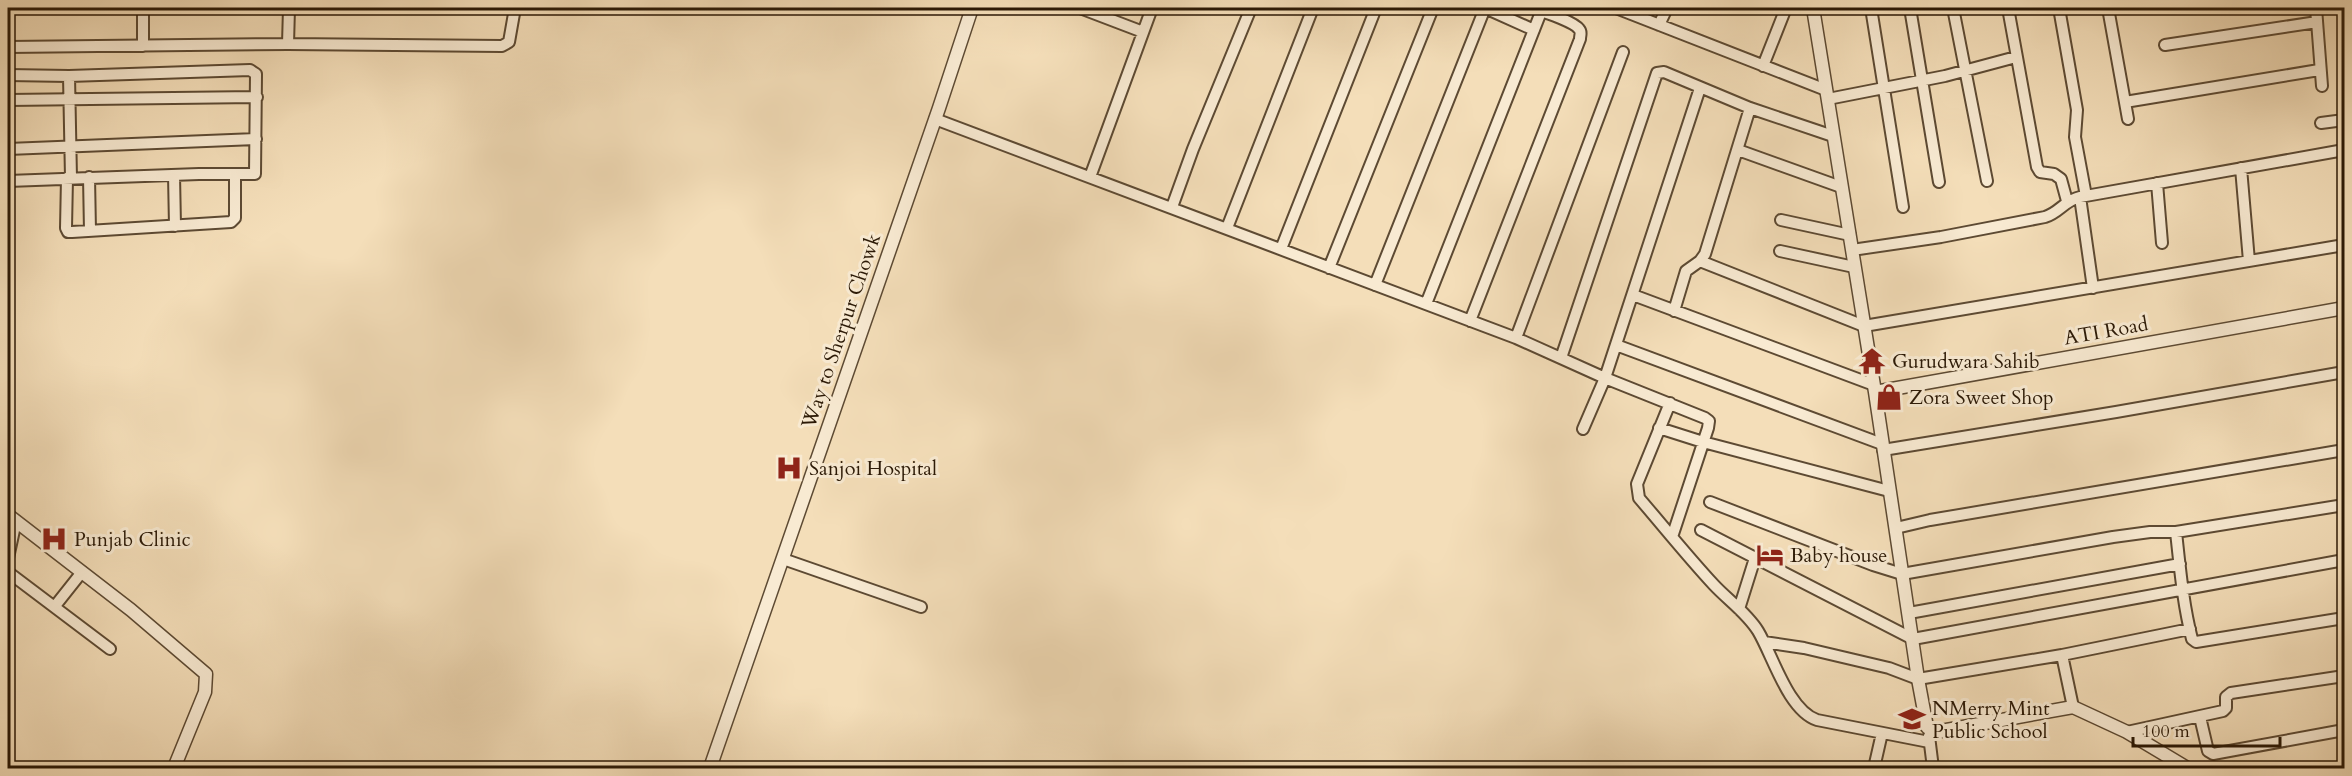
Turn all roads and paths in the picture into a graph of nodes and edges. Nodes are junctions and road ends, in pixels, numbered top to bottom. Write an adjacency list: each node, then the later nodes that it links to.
1 (143, 8): 30 (street)
2 (289, 8): 27 (street)
3 (516, 8): 27 (street)
4 (972, 8): 48 (street, Way to Sherpur Chowk)
5 (1080, 8): 26 (street)
6 (1152, 8): 26 (street)
7 (1251, 8): 71 (street)
8 (1313, 8): 75 (street)
9 (1376, 8): 80 (street)
10 (1433, 8): 86 (street)
11 (1485, 8): 25 (street); 87 (street)
12 (1667, 8): 24 (street)
13 (1786, 8): 33 (street)
14 (1871, 8): 41 (street)
15 (1910, 8): 38 (street)
16 (1953, 8): 34 (street)
17 (2008, 8): 32 (street)
18 (2059, 8): 69 (street)
19 (2108, 8): 46 (street)
20 (2316, 8): 23 (street)
21 (1622, 9): 24 (street)
22 (1811, 10): 42 (street)
23 (2317, 22): 28 (street); 35 (street)
24 (1659, 25): 33 (street)
25 (1534, 30): 90 (street); 93 (street)
26 (1143, 32): 62 (street)
27 (288, 44): 30 (street)
28 (2165, 45)
29 (8, 46): 30 (street)
30 (143, 46)
31 (1623, 52): 95 (street)
32 (2016, 57): 34 (street); 70 (street)
33 (1763, 66): 42 (street)
34 (1965, 70): 38 (street); 65 (street)
35 (2319, 70): 39 (street); 46 (street)
36 (8, 75): 37 (street)
37 (69, 76): 43 (street); 44 (street)
38 (1922, 80): 41 (street); 66 (street)
39 (2322, 86)
40 (1700, 88): 47 (street); 89 (street); 97 (street)
41 (1883, 89): 42 (street); 72 (street)
42 (1827, 94): 52 (street)
43 (256, 97): 44 (street); 53 (street)
44 (70, 99): 45 (street); 54 (street)
45 (8, 100)
46 (2125, 102): 49 (street)
47 (1750, 108): 52 (street); 56 (street)
48 (935, 119): 62 (street); 117 (street, Way to Sherpur Chowk)
49 (2128, 119)
50 (2344, 120): 51 (street)
51 (2321, 123)
52 (1833, 136): 68 (street)
53 (256, 139): 54 (street); 60 (street)
54 (70, 147): 55 (street); 63 (street)
55 (8, 149)
56 (1738, 150): 68 (street); 83 (street)
57 (2344, 150): 58 (street)
58 (2241, 168): 67 (street); 84 (street)
59 (174, 175): 60 (street); 61 (street); 74 (street)
60 (235, 175): 74 (street)
61 (89, 177): 63 (street); 76 (street)
62 (1090, 177): 71 (street)
63 (69, 178): 64 (street); 76 (street)
64 (8, 181)
65 (1987, 181)
66 (1939, 182)
67 (2157, 183): 69 (street); 78 (street)
68 (1841, 187): 77 (street)
69 (2083, 196): 70 (street); 88 (street)
70 (2067, 201): 81 (street)
71 (1172, 207): 75 (street)
72 (1903, 207)
73 (1781, 220): 77 (street)
74 (175, 226): 76 (street)
75 (1227, 228): 80 (street)
76 (90, 231)
77 (1850, 235): 81 (street)
78 (2162, 243)
79 (2344, 245): 84 (street)
80 (1281, 249): 86 (street)
81 (1852, 250): 85 (street)
82 (1780, 251): 85 (street)
83 (1700, 261): 92 (street); 94 (street)
84 (2249, 261): 88 (street)
85 (1854, 267): 94 (street)
86 (1329, 268): 87 (street)
87 (1375, 285): 90 (street)
88 (2093, 288): 94 (street)
89 (1633, 295): 92 (street); 96 (street)
90 (1426, 304): 93 (street)
91 (2344, 308): 100 (street, ATI Road)
92 (1674, 311): 100 (street)
93 (1470, 321): 95 (street)
94 (1864, 326): 100 (street)
95 (1515, 338): 97 (street)
96 (1616, 345): 99 (street); 105 (street)
97 (1561, 358): 99 (street)
98 (2344, 372): 105 (street)
99 (1605, 378): 101 (street); 103 (street)
100 (1874, 388): 105 (street)
101 (1670, 403): 102 (street); 104 (street)
102 (1659, 428): 104 (street); 114 (street)
103 (1583, 429)
104 (1703, 442): 107 (street); 114 (street)
105 (1883, 447): 107 (street)
106 (2344, 450): 111 (street)
107 (1890, 491): 111 (street)
108 (1710, 502): 122 (street)
109 (2344, 505): 113 (street)
110 (12, 518): 115 (street); 121 (street)
111 (1896, 528): 122 (street)
112 (1701, 530): 116 (street)
113 (2176, 532): 119 (street); 122 (street)
114 (1672, 537): 126 (street)
115 (8, 558)
116 (1755, 558): 126 (street); 130 (street)
117 (783, 559): 125 (street); 144 (street, Way to Sherpur Chowk)
118 (2344, 560): 123 (street)
119 (2180, 564): 123 (street); 127 (street)
120 (8, 572): 124 (street)
121 (82, 572): 124 (street); 143 (street)
122 (1902, 574): 127 (street)
123 (2182, 589): 129 (street); 130 (street)
124 (55, 606): 132 (street)
125 (921, 606)
126 (1739, 609): 131 (street)
127 (1909, 613): 130 (street)
128 (2344, 618): 129 (street)
129 (2190, 629): 133 (street)
130 (1913, 639): 135 (street)
131 (1764, 642): 135 (street); 141 (street)
132 (110, 649)
133 (2062, 655): 135 (street); 136 (street)
134 (2344, 676): 137 (street)
135 (1918, 679): 138 (street)
136 (2073, 707): 138 (street); 140 (street)
137 (2200, 717): 139 (street); 140 (street)
138 (1928, 727): 142 (street)
139 (2344, 730)
140 (2127, 732): 147 (street)
141 (1882, 733): 142 (street); 145 (street)
142 (1929, 742): 146 (street)
143 (174, 768)
144 (710, 768)
145 (1874, 768)
146 (1933, 768)
147 (2187, 768)

